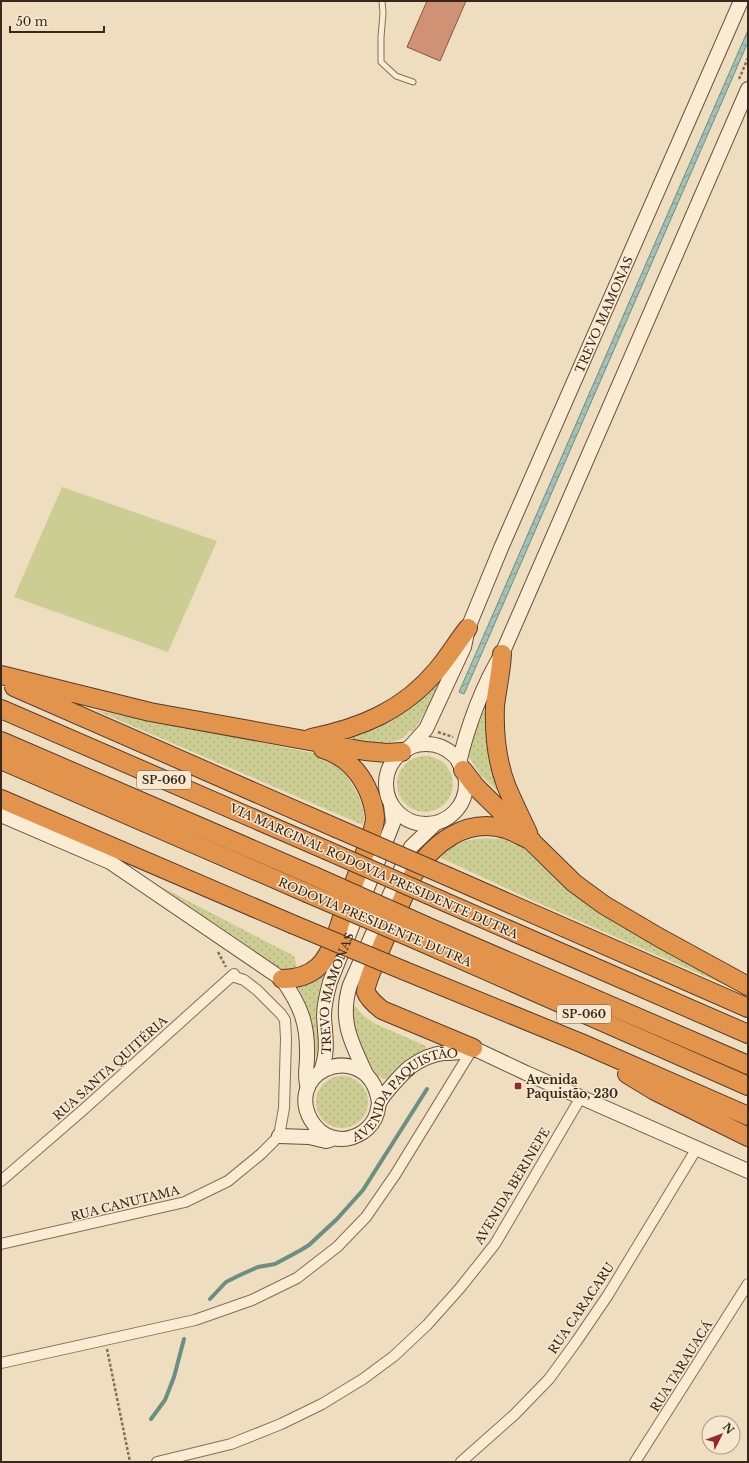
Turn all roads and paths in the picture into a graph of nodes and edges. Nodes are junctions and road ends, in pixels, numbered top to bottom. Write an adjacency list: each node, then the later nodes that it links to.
1 (382, 1): 3 (lane)
2 (741, 1): 5 (main road, TREVO MAMONAS)
3 (413, 82)
4 (748, 89): 6 (main road)
5 (468, 628): 10 (highway); 12 (main road, TREVO MAMONAS)
6 (502, 654): 14 (main road); 19 (highway)
7 (1, 675): 10 (highway)
8 (1, 682): 25 (highway, bridge)
9 (1, 709): 26 (highway, VIA MARGINAL RODOVIA PRESIDENTE DUTRA / SP-060, bridge)
10 (301, 740): 12 (highway); 23 (highway)
11 (1, 741): 20 (highway, RODOVIA PRESIDENTE DUTRA / SP-060, bridge)
12 (405, 750): 14 (main road); 16 (main road, TREVO MAMONAS)
13 (1, 760): 20 (highway, RODOVIA PRESIDENTE DUTRA / SP-060, bridge)
14 (461, 766): 18 (main road, TREVO MAMONAS); 19 (highway)
15 (1, 799): 27 (highway, SP-060, bridge)
16 (391, 804): 18 (main road); 30 (main road, TREVO MAMONAS)
17 (1, 815): 23 (main road, AVENIDA PAQUISTÃO)
18 (435, 824): 31 (main road, TREVO MAMONAS)
19 (532, 841): 24 (highway); 28 (highway)
20 (423, 933): 29 (highway, RODOVIA PRESIDENTE DUTRA / SP-060); 32 (highway, RODOVIA PRESIDENTE DUTRA / SP-060)
21 (212, 947): 22 (path)
22 (232, 976): 37 (street); 42 (street, RUA SANTA QUITÉRIA)
23 (282, 979): 33 (main road, AVENIDA PAQUISTÃO)
24 (748, 986)
25 (748, 1008)
26 (748, 1034)
27 (581, 1044): 36 (highway, SP-060); 38 (highway)
28 (473, 1048): 34 (main road, AVENIDA PAQUISTÃO); 35 (main road, AVENIDA PAQUISTÃO); 45 (street)
29 (748, 1065)
30 (321, 1071): 31 (main road, TREVO MAMONAS); 33 (main road, TREVO MAMONAS)
31 (366, 1074): 35 (main road, TREVO MAMONAS)
32 (748, 1086)
33 (308, 1087): 39 (main road, AVENIDA PAQUISTÃO)
34 (581, 1097): 40 (main road, AVENIDA PAQUISTÃO); 48 (street, AVENIDA BERINEPE)
35 (379, 1104): 39 (main road, AVENIDA PAQUISTÃO)
36 (748, 1116)
37 (279, 1136): 39 (main road); 43 (street, RUA CANUTAMA)
38 (748, 1136)
39 (339, 1139)
40 (697, 1148): 41 (main road, AVENIDA PAQUISTÃO); 49 (street, RUA CARACARU)
41 (748, 1170)
42 (1, 1181)
43 (1, 1244)
44 (748, 1284): 50 (street, RUA TARAUACÁ)
45 (105, 1340): 46 (street); 47 (path)
46 (1, 1363)
47 (130, 1462)
48 (156, 1462)
49 (461, 1462)
50 (636, 1462)

